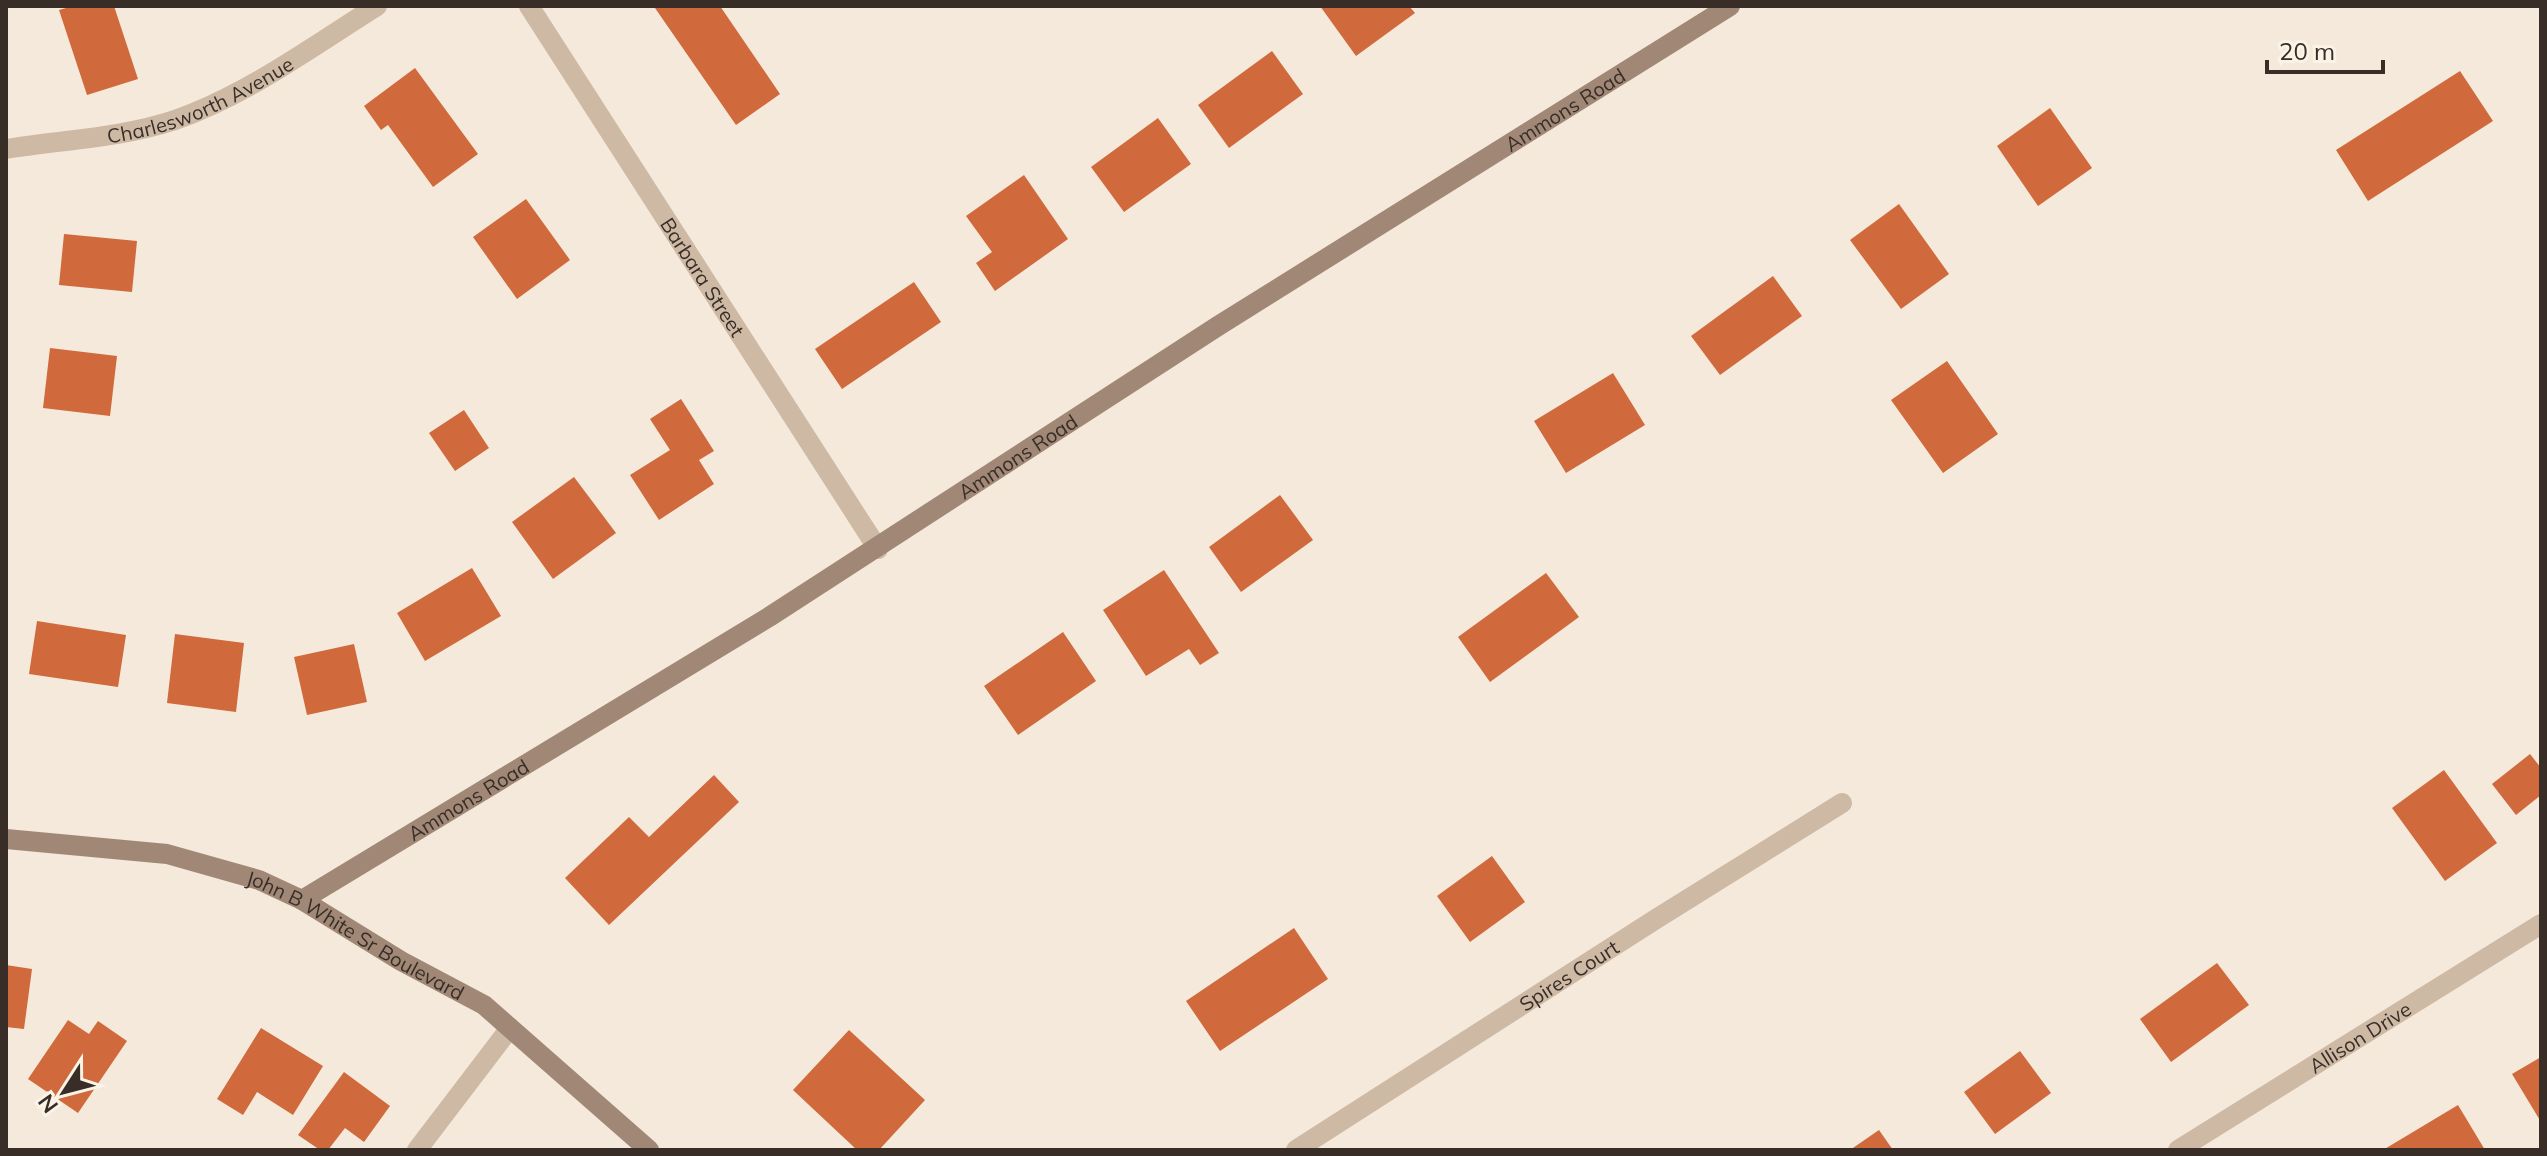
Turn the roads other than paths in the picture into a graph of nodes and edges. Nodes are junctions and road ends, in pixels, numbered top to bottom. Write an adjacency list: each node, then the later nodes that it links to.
1 (377, 6): 4 (street, Charlesworth Avenue)
2 (529, 6): 5 (street, Barbara Street)
3 (1730, 6): 5 (street, Ammons Road)
4 (6, 149)
5 (878, 549): 8 (street, Ammons Road)
6 (1842, 803): 13 (street, Spires Court)
7 (6, 839): 8 (street, John B White Sr Boulevard)
8 (302, 900): 10 (street, John B White Sr Boulevard)
9 (2541, 924): 14 (street, Allison Drive)
10 (510, 1028): 11 (street); 12 (street, John B White Sr Boulevard)
11 (417, 1150)
12 (649, 1150)
13 (1296, 1150)
14 (2178, 1150)

